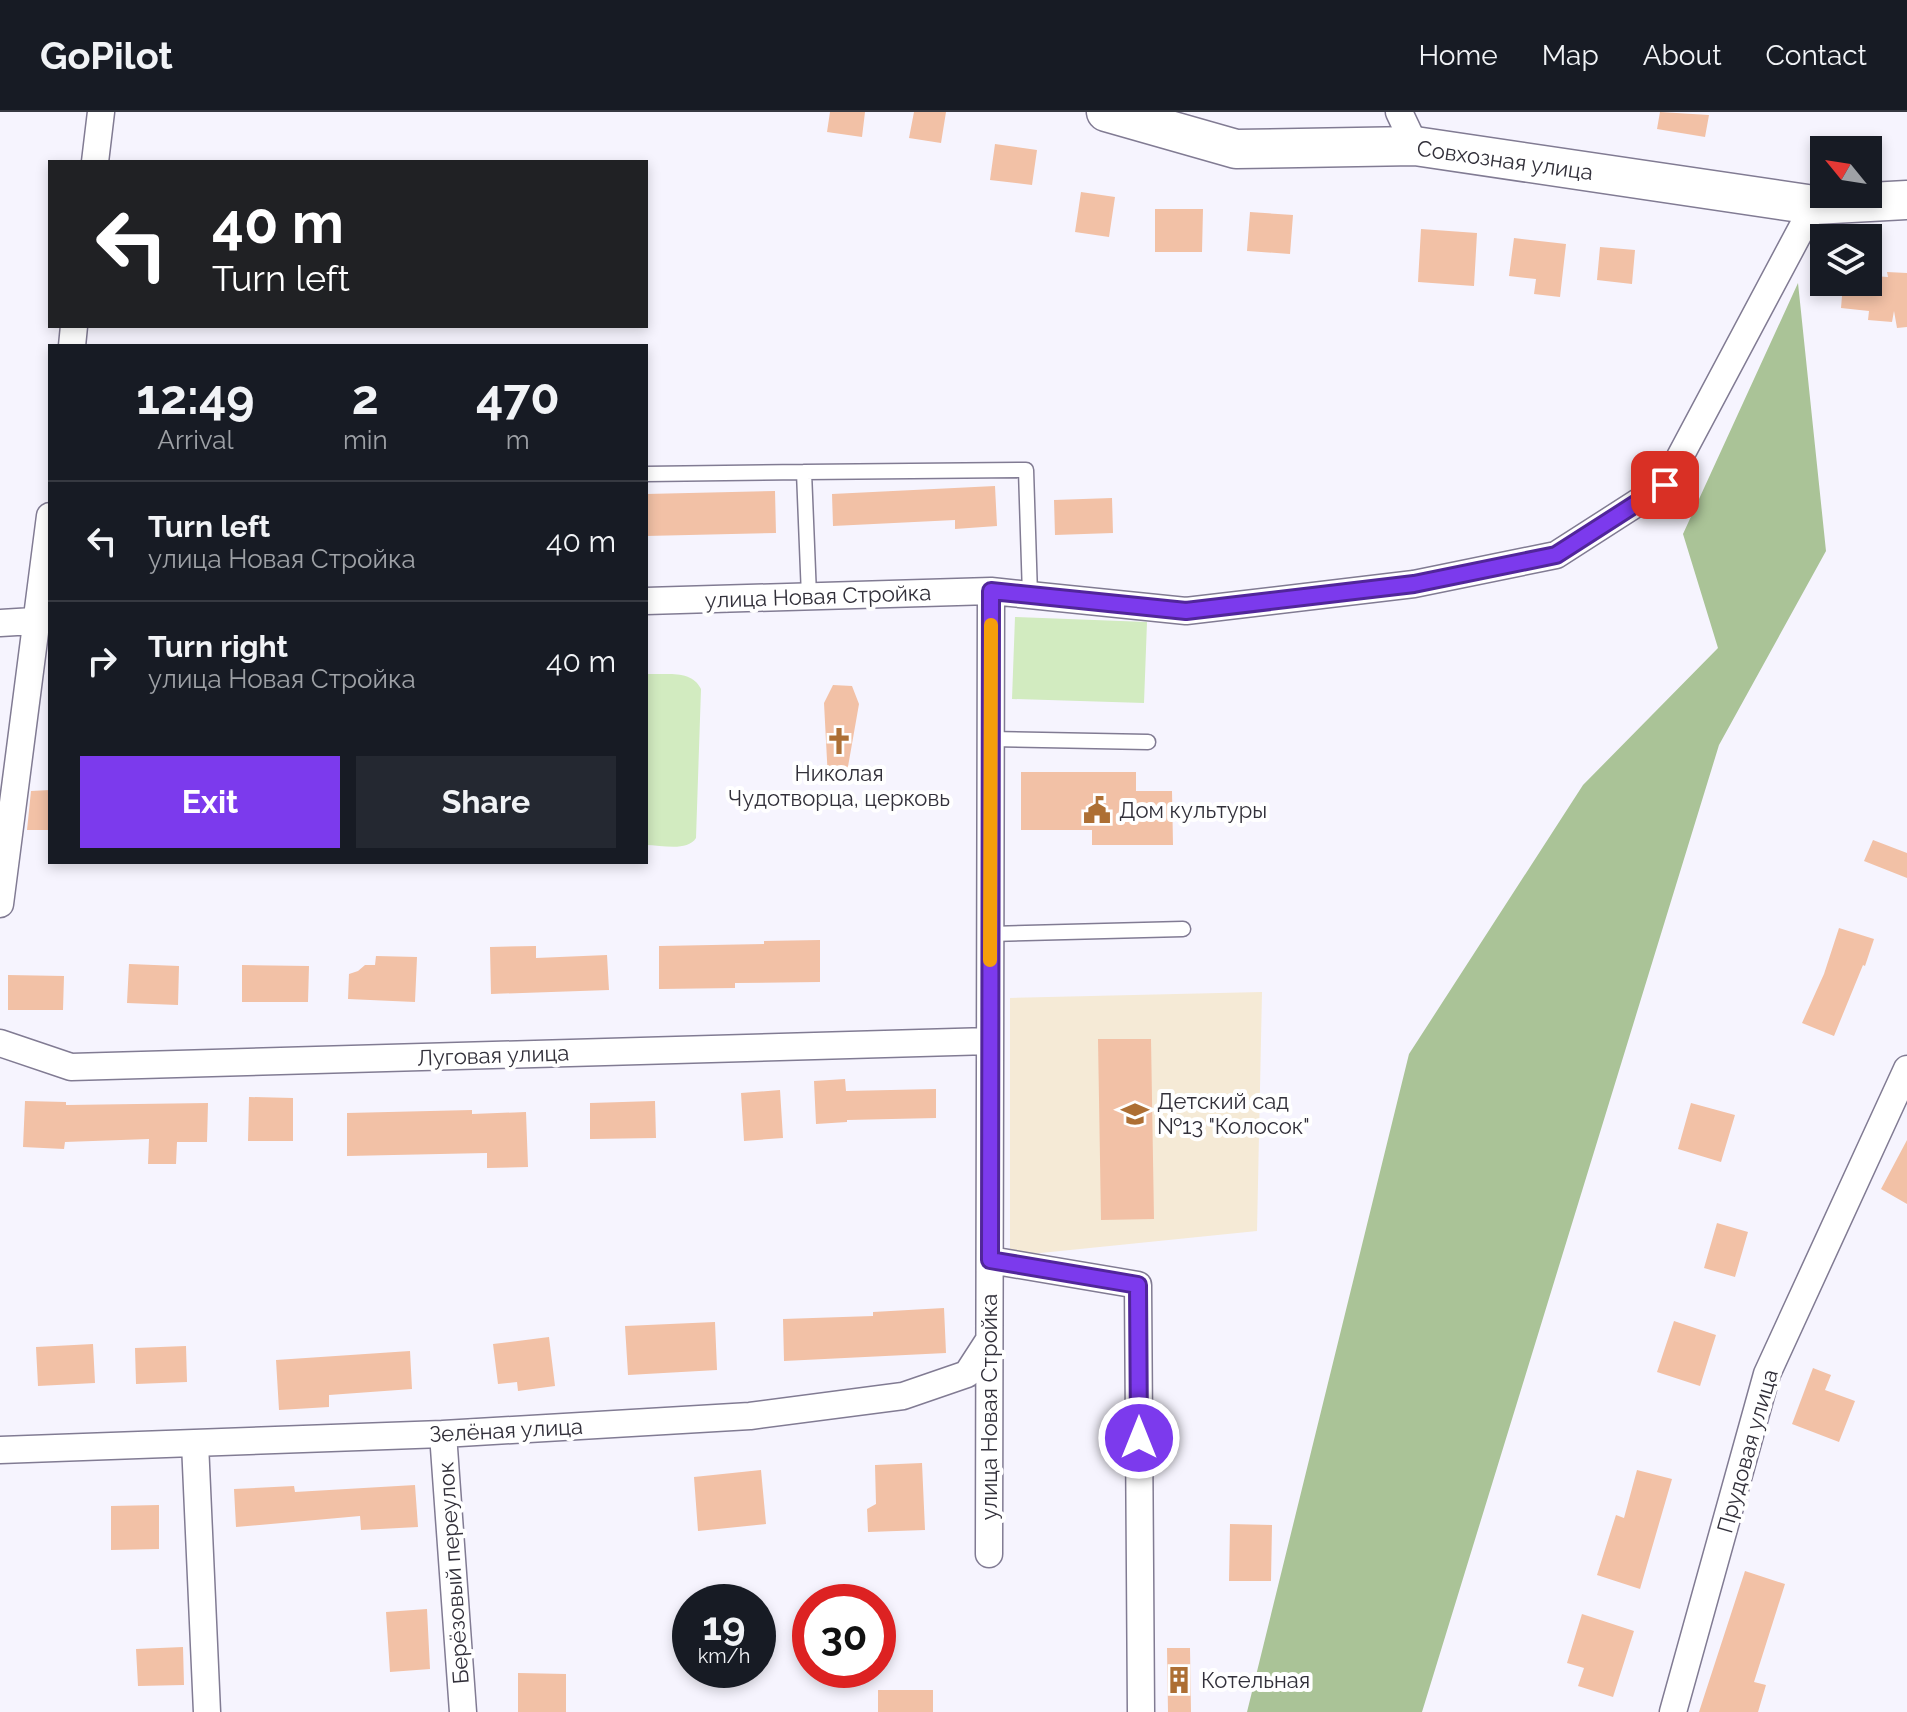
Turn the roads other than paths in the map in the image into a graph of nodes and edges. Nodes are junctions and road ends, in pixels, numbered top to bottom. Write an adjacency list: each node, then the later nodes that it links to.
1 (101, 112): 5 (street)
2 (1106, 112): 4 (street, Совхозная улица)
3 (1399, 112): 4 (street)
4 (1415, 146): 8 (street, Совхозная улица)
5 (95, 160)
6 (1907, 200): 7 (street, Совхозная улица)
7 (1882, 201)
8 (1810, 204)
9 (1812, 208): 14 (street, улица Новая Стройка)
10 (804, 472): 11 (lane); 14 (lane); 15 (lane)
11 (648, 474)
12 (48, 546): 17 (street)
13 (991, 591): 14 (street, улица Новая Стройка); 15 (street, улица Новая Стройка); 19 (street, улица Новая Стройка)
14 (1030, 595)
15 (809, 596): 16 (street, улица Новая Стройка)
16 (648, 601)
17 (43, 621): 18 (street); 21 (street)
18 (0, 623)
19 (990, 739): 20 (lane); 23 (street, улица Новая Стройка)
20 (1148, 742)
21 (0, 904)
22 (1183, 929): 23 (lane)
23 (990, 934): 24 (street, улица Новая Стройка)
24 (990, 1041): 25 (street, Луговая улица); 27 (street, улица Новая Стройка)
25 (0, 1043)
26 (1907, 1069): 36 (street, Прудовая улица)
27 (990, 1260): 28 (street, улица Новая Стройка); 35 (street, улица Новая Стройка)
28 (989, 1340): 29 (street, Зелёная улица); 32 (street, улица Новая Стройка)
29 (443, 1434): 30 (street, Зелёная улица); 34 (street, Берёзовый переулок)
30 (195, 1443): 31 (street, Зелёная улица); 33 (street)
31 (0, 1450)
32 (989, 1554)
33 (207, 1712)
34 (463, 1712)
35 (1141, 1712)
36 (1673, 1712)

